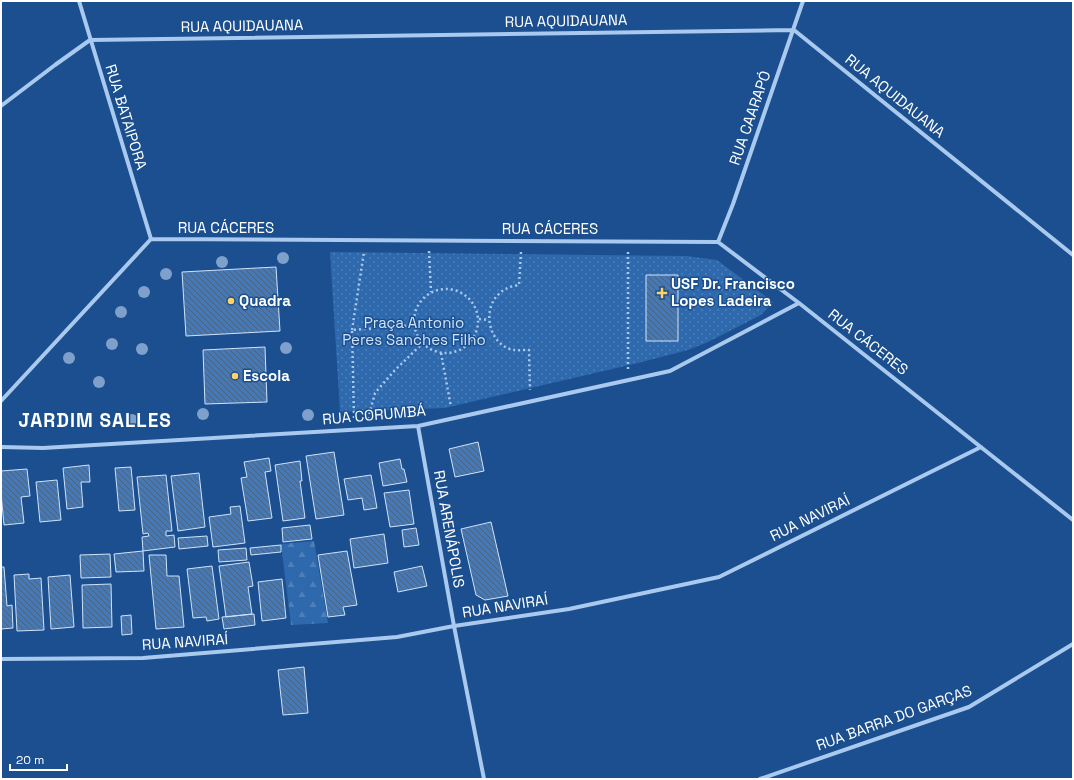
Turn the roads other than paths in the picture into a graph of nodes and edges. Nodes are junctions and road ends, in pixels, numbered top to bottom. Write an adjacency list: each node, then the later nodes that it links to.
1 (79, 1): 4 (street, RUA BATAIPORA)
2 (803, 1): 3 (street, RUA CAARAPÓ)
3 (794, 30): 4 (street, RUA AQUIDAUANA); 7 (street, RUA CAARAPÓ); 8 (street, RUA AQUIDAUANA)
4 (90, 40): 5 (street); 6 (street, RUA BATAIPORA)
5 (1, 106)
6 (151, 239): 7 (street, RUA CÁCERES); 10 (street)
7 (718, 242): 9 (street, RUA CÁCERES)
8 (1073, 255)
9 (800, 303): 11 (street, RUA CORUMBÁ); 12 (street, RUA CÁCERES)
10 (1, 401)
11 (418, 426): 13 (street, RUA CORUMBÁ); 15 (street, RUA ARENÁPOLIS)
12 (981, 447): 14 (street, RUA CÁCERES); 15 (street, RUA NAVIRAÍ)
13 (1, 448)
14 (1073, 520)
15 (454, 626): 17 (street, RUA NAVIRAÍ); 18 (street, RUA ARENÁPOLIS)
16 (1073, 644): 19 (street, RUA BARRA DO GARÇAS)
17 (1, 659)
18 (484, 779)
19 (760, 779)

